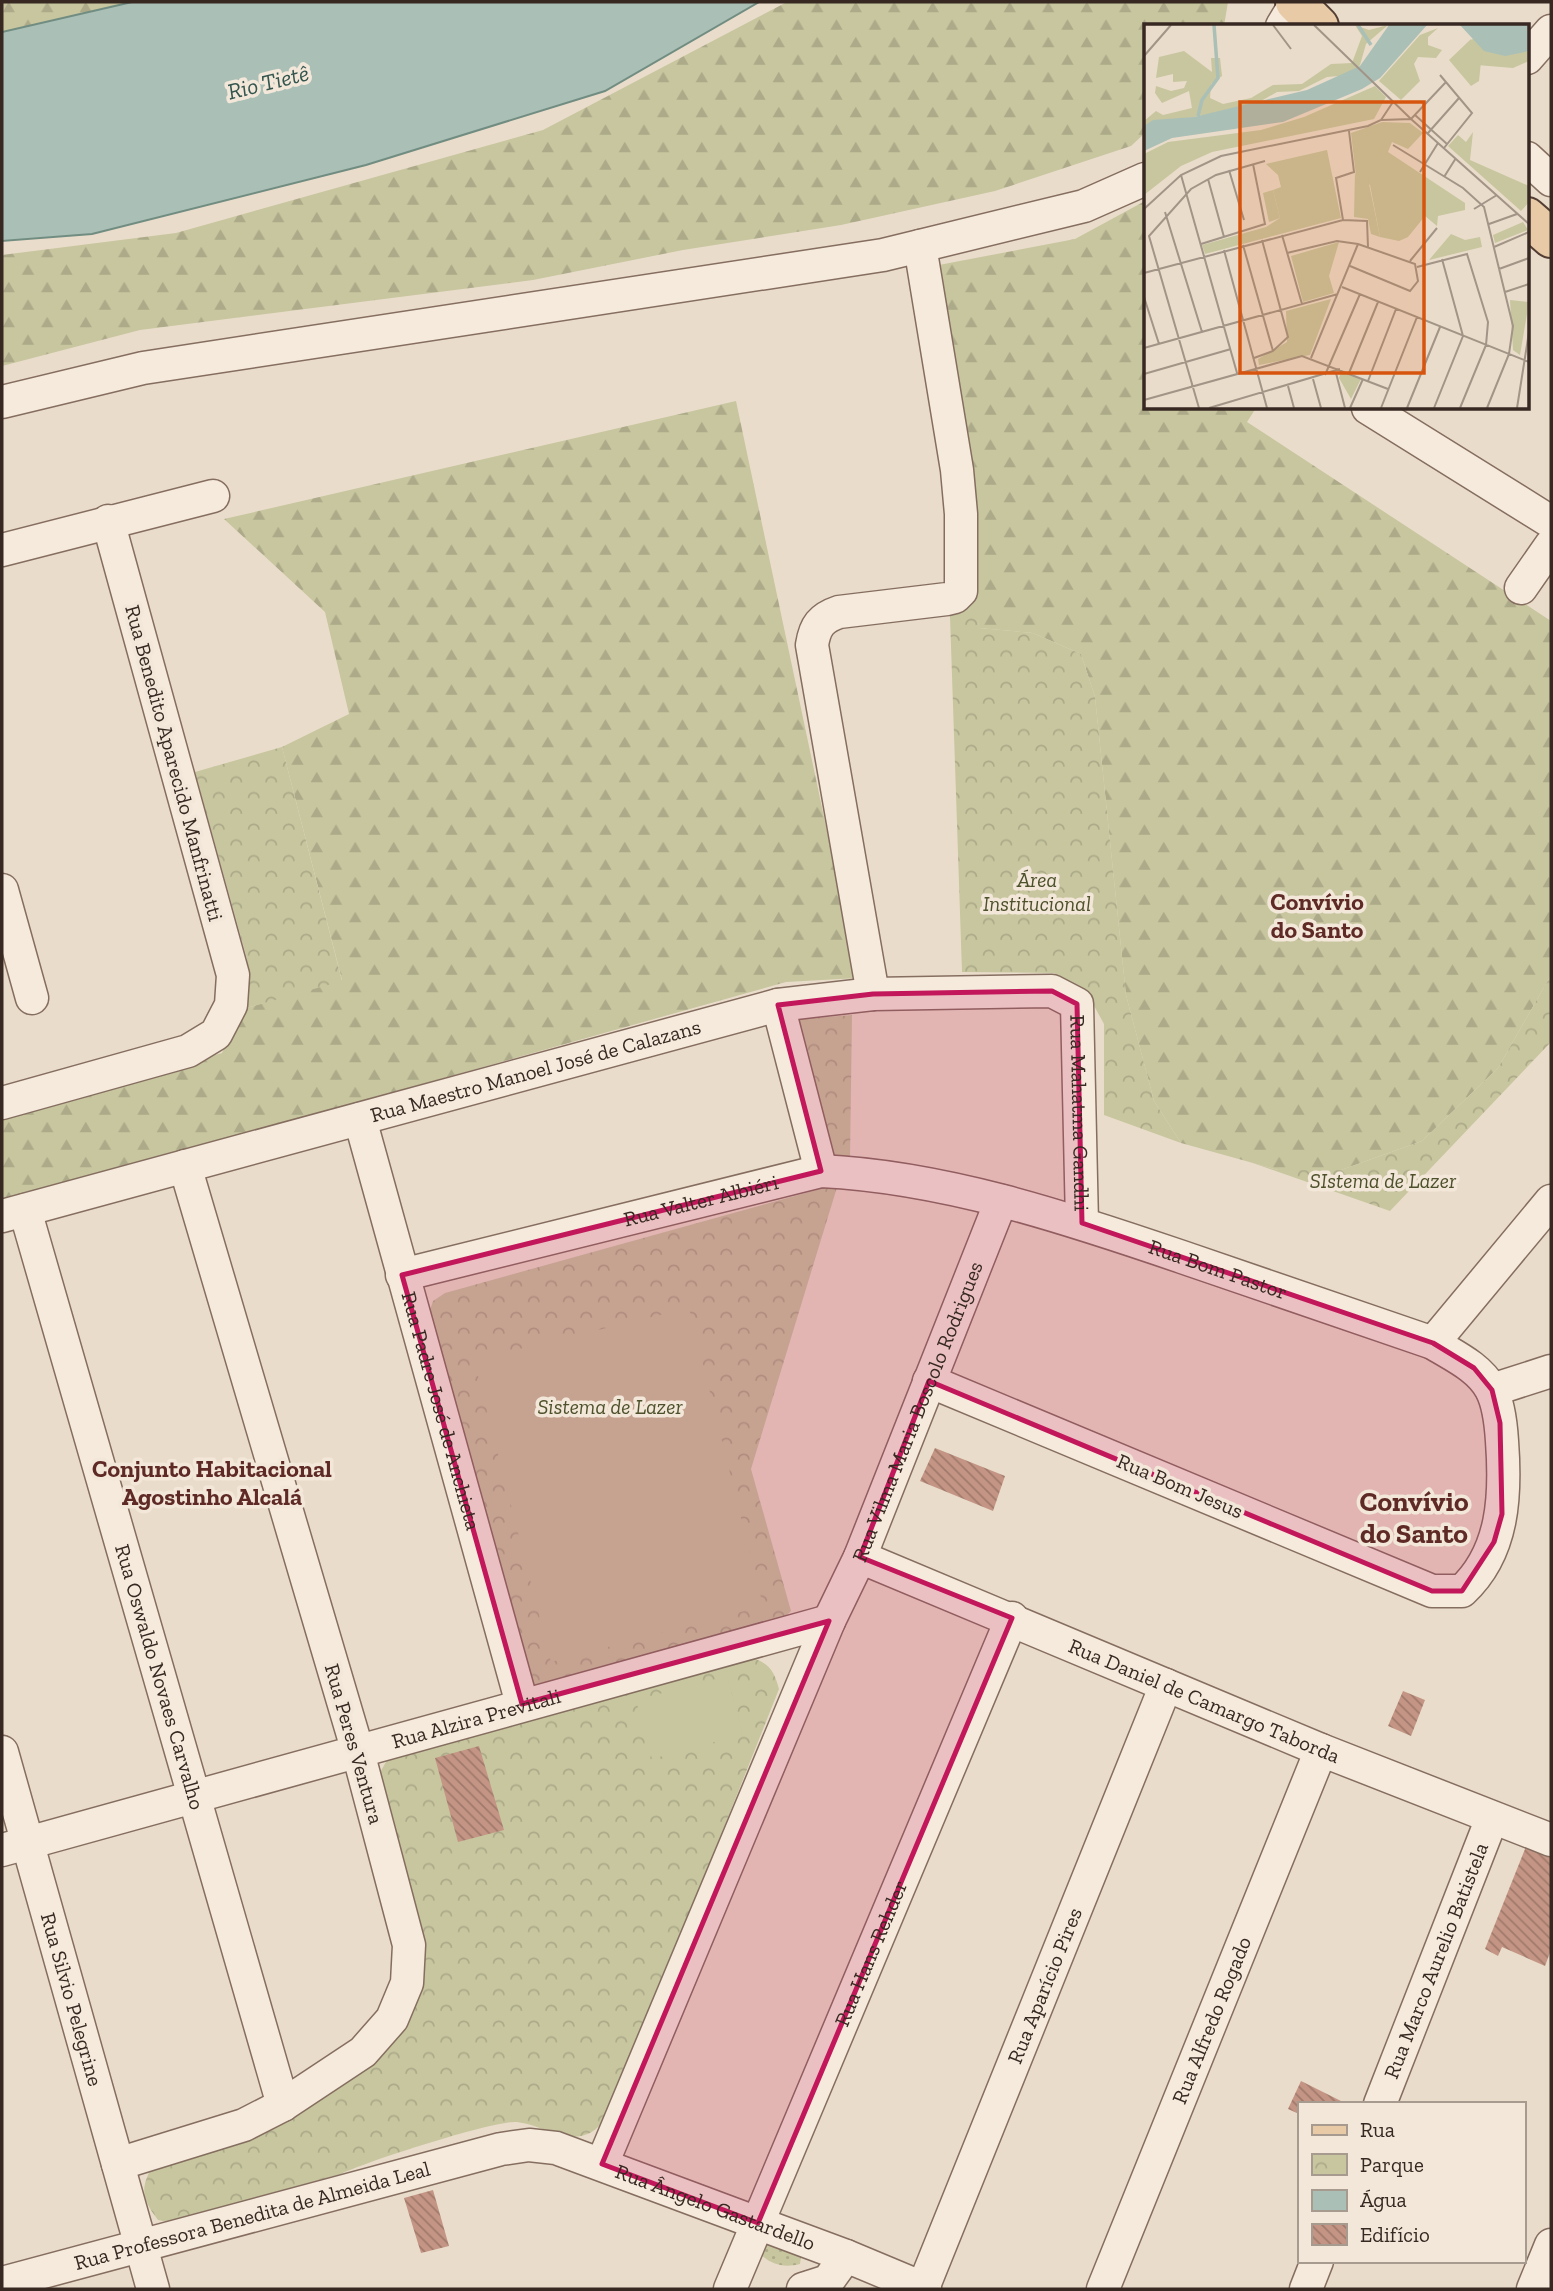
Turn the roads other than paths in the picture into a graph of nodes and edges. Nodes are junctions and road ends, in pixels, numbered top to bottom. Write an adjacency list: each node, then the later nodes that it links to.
1 (1551, 31): 2 (street)
2 (1528, 57)
3 (1528, 159): 5 (street)
4 (1144, 178): 8 (street)
5 (1551, 180)
6 (1528, 218): 7 (main road)
7 (1551, 238)
8 (920, 246): 9 (street); 18 (street)
9 (2, 402)
10 (1371, 410): 13 (street)
11 (214, 496): 12 (street)
12 (108, 521): 15 (street); 22 (street, Rua Benedito Aparecido Manfrinatti)
13 (1551, 522)
14 (1551, 545): 16 (street)
15 (2, 550)
16 (1521, 588)
17 (2, 890): 19 (street)
18 (873, 994): 20 (street, Rua Maestro Manoel José de Calazans); 21 (street, Rua Maestro Manoel José de Calazans)
19 (32, 998)
20 (1077, 1004): 29 (street, Rua Mahatma Gandhi)
21 (778, 1005): 23 (street, Rua Maestro Manoel José de Calazans); 25 (street)
22 (2, 1103)
23 (360, 1119): 24 (street, Rua Maestro Manoel José de Calazans); 30 (street, Rua Padre José de Anchieta)
24 (186, 1166): 28 (street, Rua Maestro Manoel José de Calazans); 42 (street, Rua Peres Ventura)
25 (821, 1171): 27 (street, Rua Valter Albiéri); 30 (street, Rua Valter Albiéri)
26 (1551, 1200): 31 (street)
27 (1001, 1201): 29 (street, Rua Bom Pastor); 33 (street, Rua Vilma Maria Boscolo Rodrigues)
28 (13, 1213): 43 (street, Rua Oswaldo Novaes Carvalho)
29 (1082, 1223): 31 (street, Rua Bom Pastor)
30 (402, 1276): 39 (street, Rua Padre José de Anchieta)
31 (1433, 1343): 34 (street, Rua Bom Pastor)
32 (1551, 1371): 34 (street)
33 (929, 1381): 34 (street, Rua Bom Jesus); 35 (street, Rua Vilma Maria Boscolo Rodrigues)
34 (1492, 1390)
35 (860, 1557): 36 (street, Rua Daniel de Camargo Taborda); 37 (street, Rua Vilma Maria Boscolo Rodrigues)
36 (1012, 1618): 38 (street, Rua Daniel de Camargo Taborda); 52 (street, Rua Hans Rehder)
37 (829, 1621): 39 (street, Rua Alzira Previtali); 51 (street, Rua Vilma Maria Boscolo Rodrigues)
38 (1166, 1685): 40 (street, Rua Daniel de Camargo Taborda); 61 (street, Rua Aparício Pires)
39 (522, 1704): 42 (street, Rua Alzira Previtali)
40 (1321, 1750): 44 (street, Rua Daniel de Camargo Taborda); 62 (street, Rua Alfredo Rogado)
41 (2, 1752): 46 (street, Rua Silvio Pelegrine)
42 (358, 1752): 43 (street, Rua Alzira Previtali); 48 (street, Rua Peres Ventura)
43 (197, 1796): 46 (street, Rua Alzira Previtali); 48 (street, Rua Oswaldo Novaes Carvalho)
44 (1492, 1818): 45 (street, Rua Daniel de Camargo Taborda); 47 (street, Rua Marco Aurelio Batistela)
45 (1551, 1840)
46 (14, 1847): 50 (street, Rua Silvio Pelegrine)
47 (1381, 2102)
48 (283, 2105): 50 (street, Rua Peres Ventura)
49 (501, 2149): 51 (street, Rua Ângelo Gastardello); 54 (street, Rua Professora Benedita de Almeida Leal)
50 (118, 2164): 54 (street, Rua Silvio Pelegrine)
51 (602, 2164): 52 (street, Rua Ângelo Gastardello)
52 (758, 2223): 55 (street, Rua Ângelo Gastardello); 60 (street, Rua Hans Rehder)
53 (1551, 2245): 64 (street)
54 (142, 2248): 57 (street, Rua Professora Benedita de Almeida Leal); 59 (street, Rua Silvio Pelegrine)
55 (846, 2256): 58 (street); 61 (street, Rua Ângelo Gastardello)
56 (1316, 2263): 63 (street)
57 (2, 2283)
58 (810, 2288)
59 (153, 2289)
60 (730, 2289)
61 (924, 2289)
62 (1103, 2289)
63 (1306, 2289)
64 (1533, 2289)

